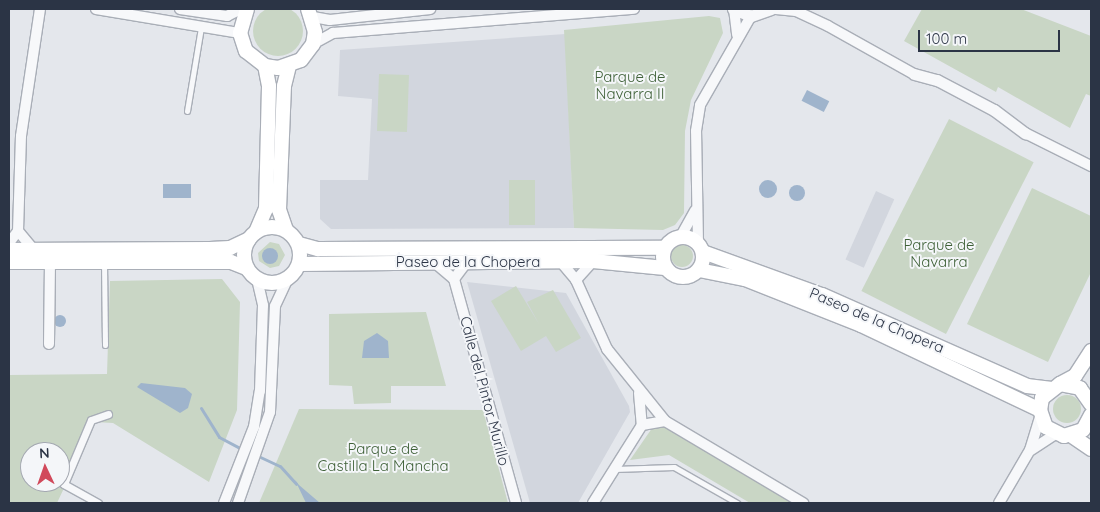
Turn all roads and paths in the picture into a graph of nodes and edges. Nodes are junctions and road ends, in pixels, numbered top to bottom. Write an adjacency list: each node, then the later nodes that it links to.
1 (40, 9): 26 (street)
2 (96, 9): 14 (street)
3 (180, 9): 4 (street)
4 (241, 9)
5 (247, 9): 15 (main road)
6 (430, 9): 12 (street)
7 (634, 9): 17 (street)
8 (733, 9): 13 (street); 16 (street)
9 (771, 9): 13 (street)
10 (776, 9): 11 (street)
11 (796, 10): 20 (street)
12 (310, 13): 17 (main road)
13 (751, 16): 16 (street)
14 (201, 26): 15 (street); 21 (lane)
15 (240, 33): 18 (main road)
16 (737, 35): 24 (street)
17 (312, 44): 19 (main road)
18 (265, 66): 19 (main road); 27 (main road)
19 (289, 66): 25 (main road)
20 (914, 74): 22 (street)
21 (187, 111)
22 (1025, 133): 23 (street)
23 (1091, 166)
24 (696, 208): 28 (street); 32 (street)
25 (286, 230): 27 (main road); 30 (main road)
26 (18, 231): 29 (street); 34 (street)
27 (253, 235): 34 (main road); 43 (main road)
28 (681, 236): 31 (main road); 32 (main road)
29 (9, 243)
30 (299, 244): 31 (main road, Paseo de la Chopera); 42 (main road)
31 (664, 248): 44 (main road)
32 (701, 248): 45 (main road); 53 (main road, Paseo de la Chopera)
33 (9, 250): 34 (main road)
34 (34, 250)
35 (593, 261): 40 (main road, Paseo de la Chopera); 44 (main road, Paseo de la Chopera); 49 (street)
36 (9, 262): 37 (main road)
37 (50, 262): 38 (main road); 50 (street)
38 (104, 262): 43 (main road); 51 (lane)
39 (435, 262): 41 (main road, Paseo de la Chopera); 42 (main road, Paseo de la Chopera); 47 (street)
40 (561, 262): 41 (main road, Paseo de la Chopera); 49 (street)
41 (466, 263): 47 (street)
42 (300, 264): 48 (main road)
43 (247, 268): 46 (main road)
44 (665, 268): 45 (main road)
45 (699, 270): 56 (main road, Paseo de la Chopera)
46 (257, 279): 48 (main road); 68 (street)
47 (454, 279): 70 (street, Calle del Pintor Murillo)
48 (287, 280): 69 (street)
49 (576, 280): 54 (street)
50 (49, 344)
51 (105, 345)
52 (1091, 351): 53 (main road)
53 (1055, 387): 55 (main road, Paseo de la Chopera); 56 (main road)
54 (639, 390): 60 (street); 61 (street)
55 (1090, 396)
56 (1040, 413): 62 (main road); 65 (street)
57 (108, 414): 67 (street)
58 (1091, 415): 59 (main road)
59 (1091, 420): 63 (main road)
60 (665, 422): 61 (street); 73 (street)
61 (642, 425): 66 (street)
62 (1056, 434): 63 (main road); 65 (street)
63 (1072, 436): 64 (main road)
64 (1091, 449)
65 (1030, 450): 74 (street)
66 (614, 469): 71 (street); 72 (lane)
67 (98, 503)
68 (224, 503)
69 (238, 503)
70 (516, 503)
71 (592, 503)
72 (737, 503)
73 (803, 503)
74 (999, 503)

